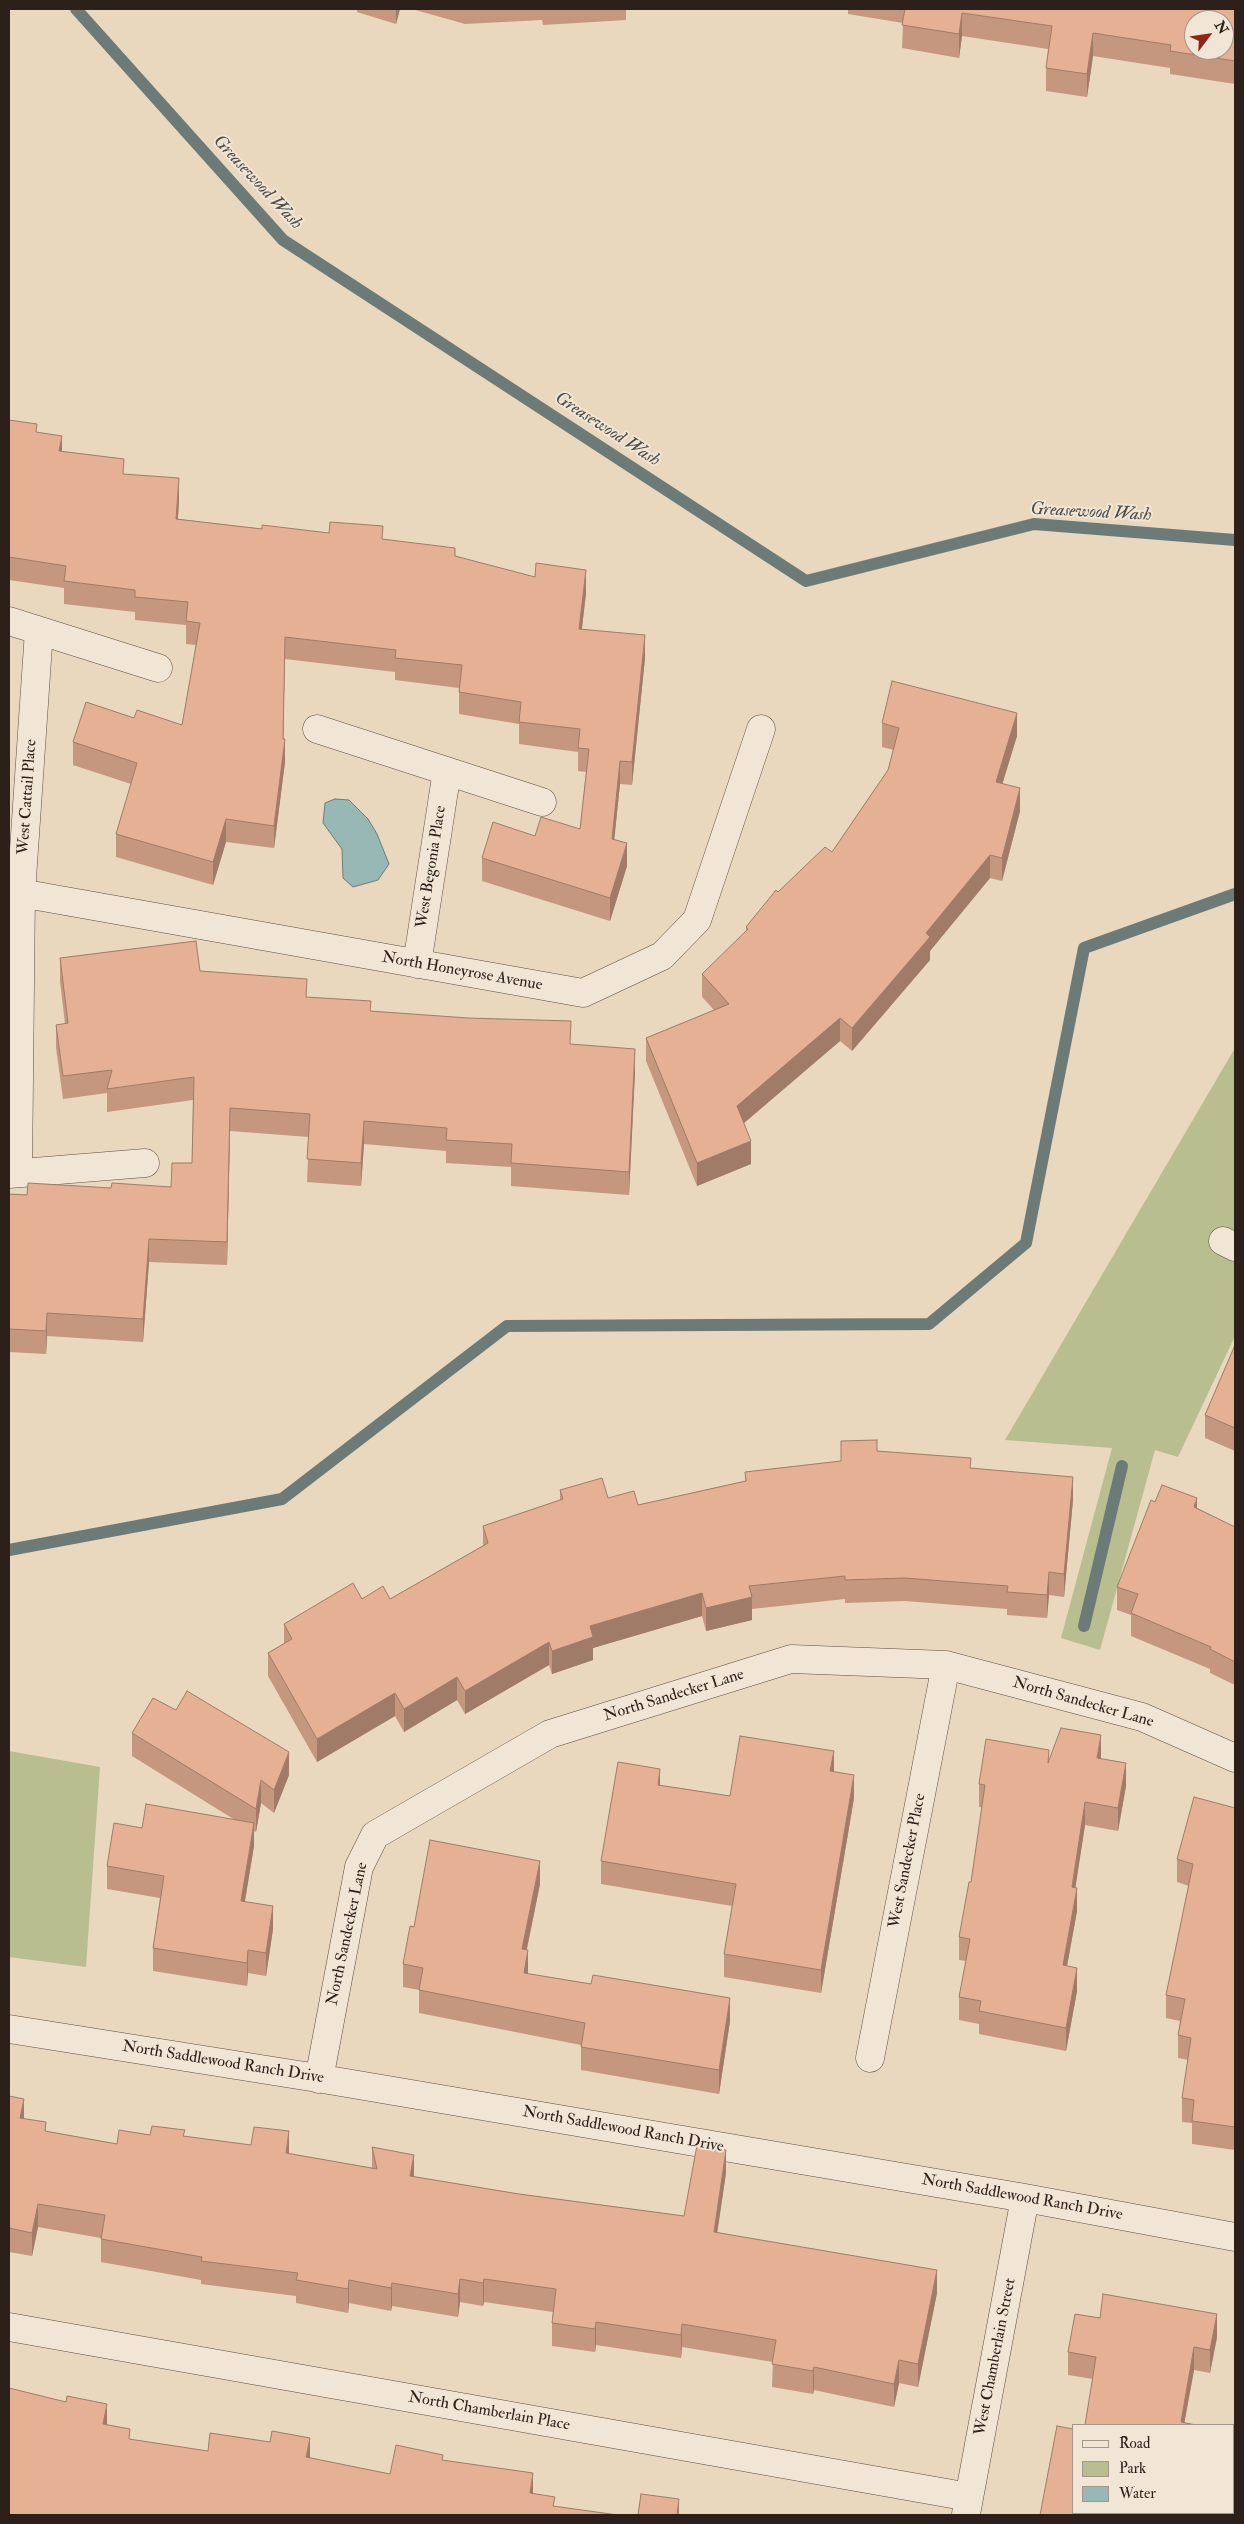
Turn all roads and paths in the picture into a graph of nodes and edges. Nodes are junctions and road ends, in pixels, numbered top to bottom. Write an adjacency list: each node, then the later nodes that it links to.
1 (9, 621): 2 (street)
2 (39, 631): 3 (street); 8 (street, West Cattail Place)
3 (158, 668)
4 (317, 729): 6 (street)
5 (761, 730): 9 (street, North Honeyrose Avenue)
6 (447, 771): 7 (street); 9 (street, West Begonia Place)
7 (542, 802)
8 (15, 892): 9 (street, North Honeyrose Avenue); 11 (street, West Cattail Place)
9 (417, 964)
10 (145, 1163): 11 (street)
11 (13, 1174)
12 (946, 1665): 13 (street, North Sandecker Lane); 15 (street, West Sandecker Place); 16 (street, North Sandecker Lane)
13 (1235, 1758)
14 (9, 2029): 16 (street, North Saddlewood Ranch Drive)
15 (870, 2058)
16 (319, 2079): 17 (street, North Saddlewood Ranch Drive)
17 (1025, 2198): 18 (street, North Saddlewood Ranch Drive); 20 (street, West Chamberlain Street)
18 (1235, 2237)
19 (9, 2327): 20 (street, North Chamberlain Place)
20 (968, 2506)

